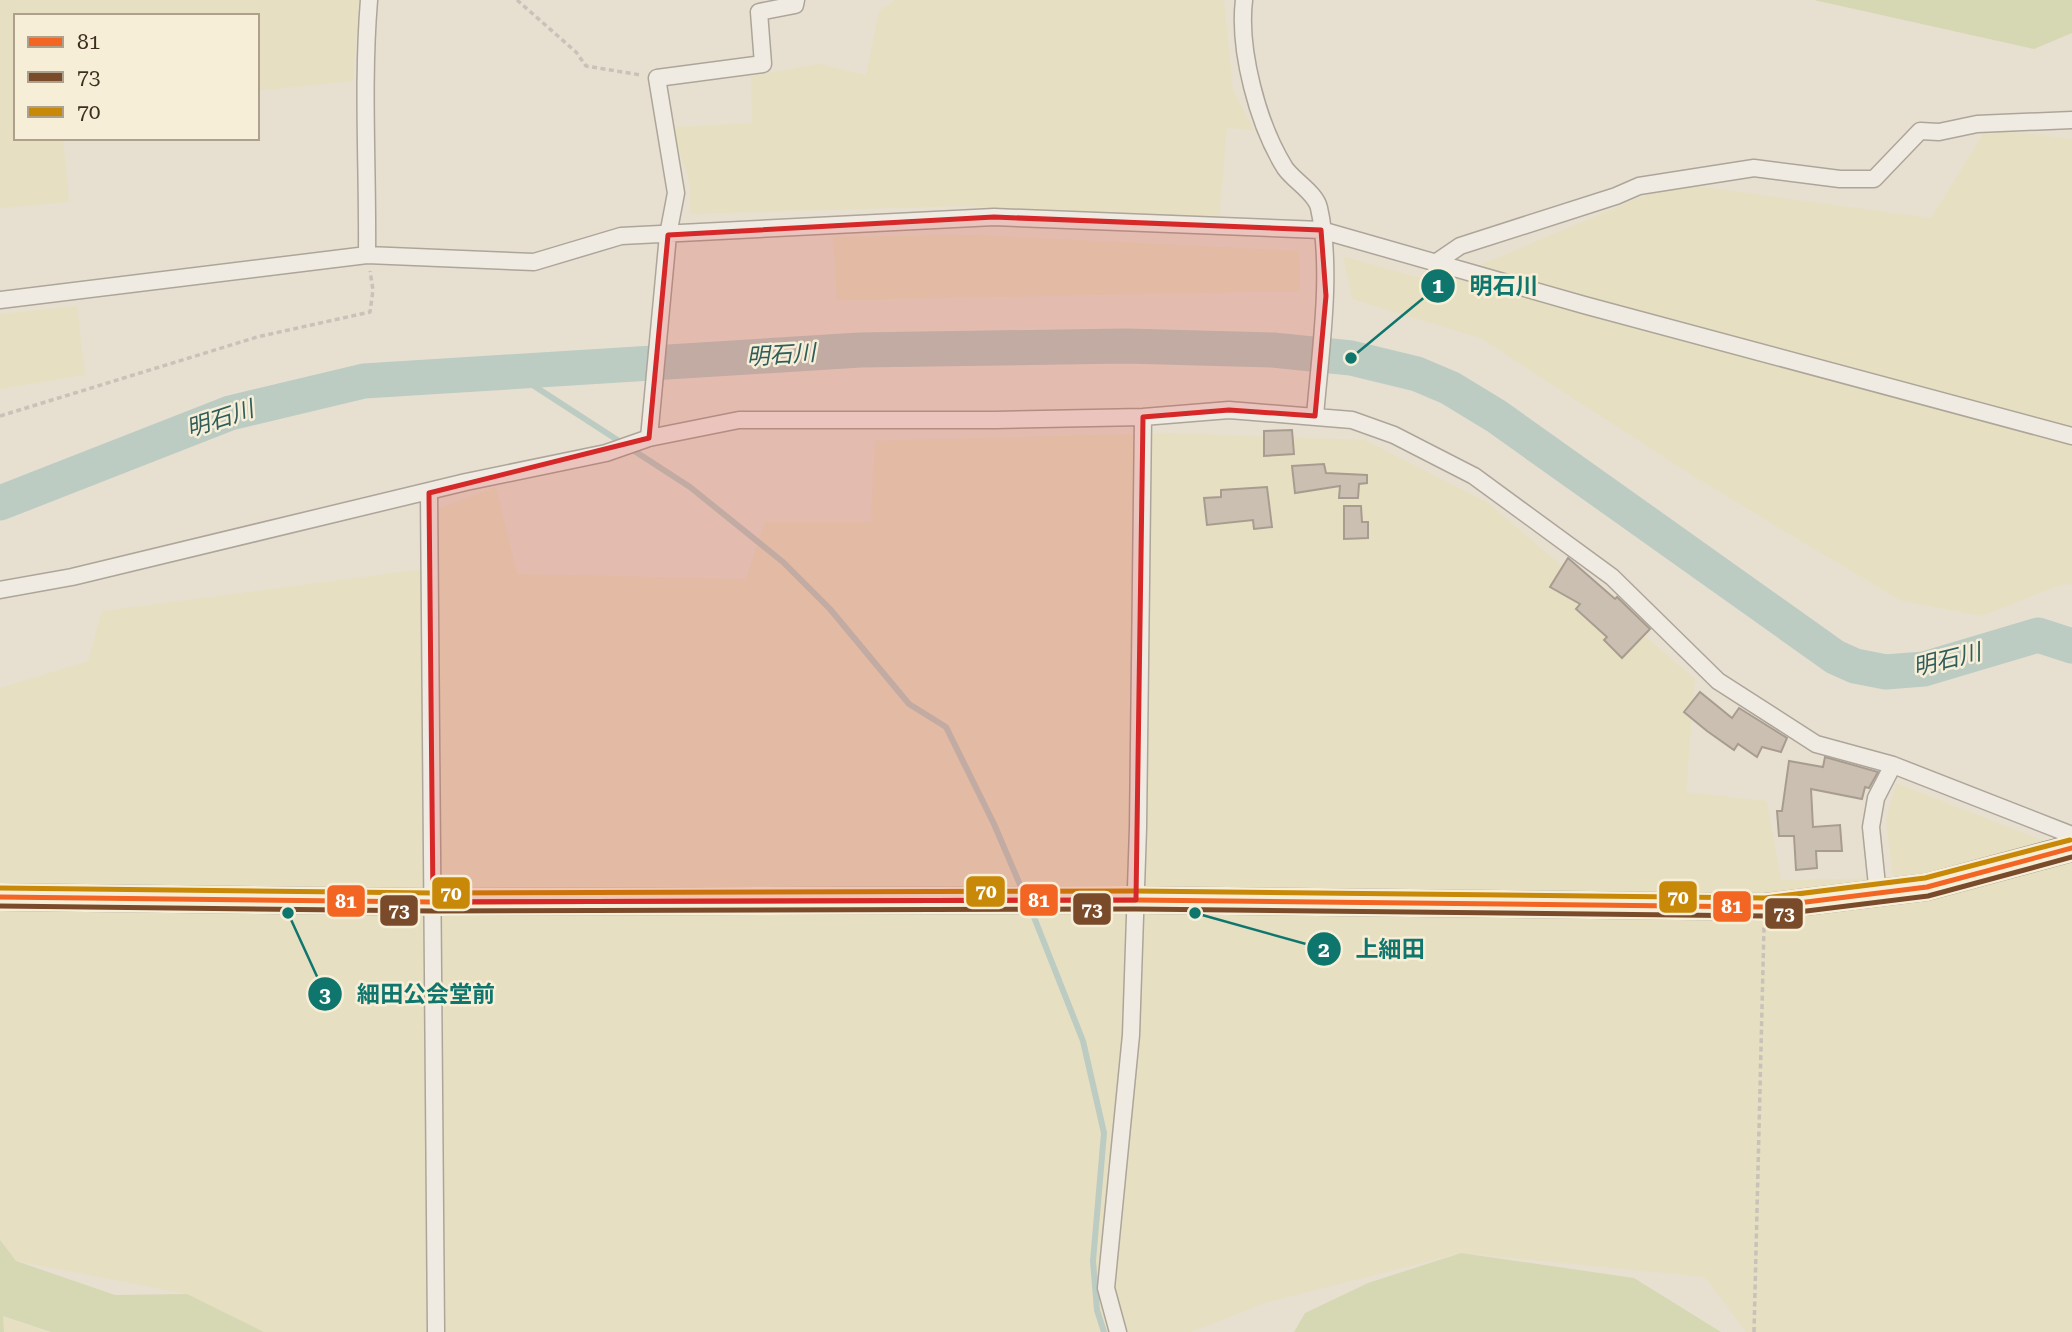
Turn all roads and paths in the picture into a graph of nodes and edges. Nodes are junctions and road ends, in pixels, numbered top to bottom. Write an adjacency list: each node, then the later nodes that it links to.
1 (369, 0): 9 (street)
2 (517, 0): 5 (path)
3 (796, 0): 5 (street)
4 (1244, 0): 7 (street)
5 (657, 78): 8 (street)
6 (2072, 120): 10 (street)
7 (1321, 230): 8 (street); 10 (street); 13 (street)
8 (668, 234): 9 (street); 16 (street)
9 (367, 255): 11 (street); 12 (path)
10 (1438, 261): 15 (street)
11 (0, 300)
12 (0, 416)
13 (1315, 416): 14 (street); 19 (street)
14 (1143, 417): 16 (street); 24 (street)
15 (2072, 436)
16 (649, 438): 17 (street)
17 (429, 493): 18 (street); 25 (street)
18 (0, 590)
19 (1893, 765): 20 (street); 22 (street)
20 (2072, 835)
21 (2072, 848): 22 (main road)
22 (1878, 895): 26 (main road)
23 (0, 897): 25 (main road)
24 (1136, 900): 25 (main road); 26 (main road); 28 (street)
25 (433, 902): 27 (street)
26 (1765, 907): 29 (path)
27 (436, 1332)
28 (1118, 1332)
29 (1754, 1332)

